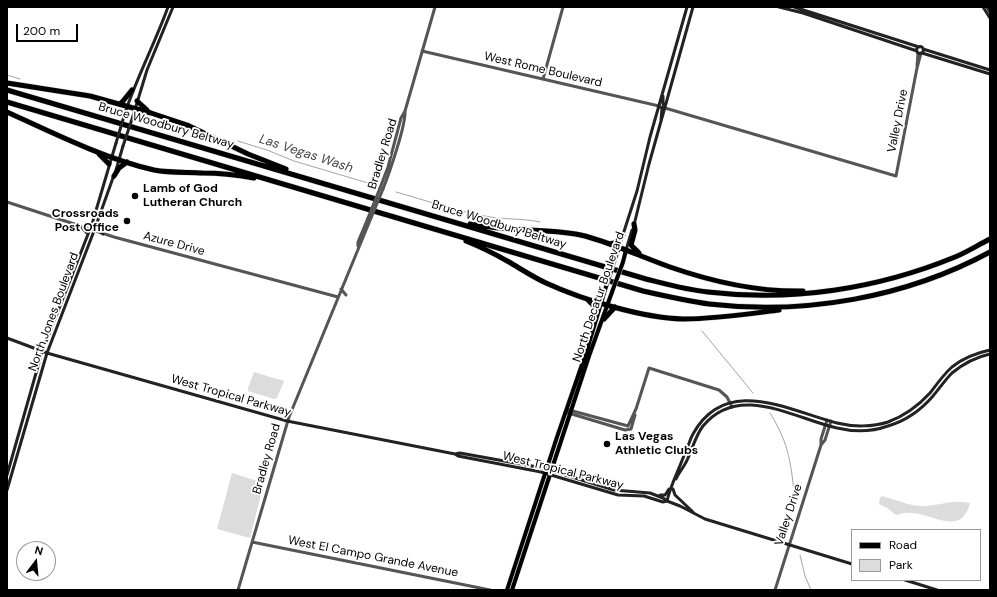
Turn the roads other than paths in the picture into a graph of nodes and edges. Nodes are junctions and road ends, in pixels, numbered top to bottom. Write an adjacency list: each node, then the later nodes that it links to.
1 (168, 7): 20 (main road, North Jones Boulevard)
2 (173, 7): 22 (main road, North Jones Boulevard)
3 (435, 7): 13 (street, Bradley Road)
4 (563, 7): 17 (street)
5 (688, 7): 21 (main road, North Decatur Boulevard)
6 (693, 7): 28 (main road, North Decatur Boulevard)
7 (779, 7): 14 (main road)
8 (794, 7): 14 (main road)
9 (983, 7): 12 (main road)
10 (987, 7): 11 (main road)
11 (990, 12)
12 (990, 18)
13 (422, 51): 17 (street, West Rome Boulevard); 61 (street, Bradley Road, bridge)
14 (920, 52): 15 (main road); 16 (main road); 28 (street, Valley Drive)
15 (990, 70)
16 (990, 74)
17 (543, 79): 26 (street, West Rome Boulevard)
18 (7, 83): 24 (highway)
19 (7, 90): 43 (highway, Bruce Woodbury Beltway)
20 (132, 90): 24 (highway); 25 (main road, North Jones Boulevard)
21 (664, 92): 26 (main road, North Decatur Boulevard); 28 (main road)
22 (137, 101): 27 (main road, North Jones Boulevard); 30 (highway)
23 (7, 102): 42 (highway, Bruce Woodbury Beltway)
24 (120, 104): 25 (highway)
25 (127, 106): 27 (highway); 37 (main road, North Jones Boulevard, bridge)
26 (659, 106): 31 (main road); 32 (main road, North Decatur Boulevard)
27 (135, 108): 30 (highway); 38 (main road, North Jones Boulevard, bridge)
28 (665, 108): 31 (main road, North Decatur Boulevard)
29 (7, 112): 36 (highway)
30 (151, 113): 43 (highway)
31 (660, 125): 33 (main road, North Decatur Boulevard)
32 (650, 137): 33 (main road); 34 (main road, North Decatur Boulevard)
33 (656, 139): 35 (main road, North Decatur Boulevard)
34 (649, 141): 35 (main road); 54 (main road, North Decatur Boulevard)
35 (655, 144): 46 (main road, North Decatur Boulevard)
36 (94, 150): 37 (highway); 40 (highway)
37 (112, 156): 38 (highway); 40 (main road, North Jones Boulevard)
38 (119, 159): 39 (highway); 41 (main road, North Jones Boulevard)
39 (127, 162): 41 (highway); 42 (highway)
40 (109, 164): 49 (main road, North Jones Boulevard)
41 (114, 176): 47 (main road, North Jones Boulevard)
42 (289, 185): 51 (highway, Bruce Woodbury Beltway)
43 (338, 187): 45 (highway, Bruce Woodbury Beltway)
44 (7, 202): 48 (street, Azure Drive)
45 (442, 219): 56 (highway); 62 (highway, Bruce Woodbury Beltway)
46 (634, 224): 58 (main road, North Decatur Boulevard); 60 (highway)
47 (96, 226): 50 (main road, North Jones Boulevard); 53 (main road)
48 (81, 227): 49 (street, Azure Drive); 52 (main road)
49 (90, 230): 50 (street, Azure Drive); 52 (main road, North Jones Boulevard)
50 (94, 231): 53 (street, Azure Drive); 75 (main road, North Jones Boulevard)
51 (444, 232): 65 (highway); 68 (highway, Bruce Woodbury Beltway)
52 (88, 234): 74 (main road, North Jones Boulevard)
53 (103, 234): 64 (street, Azure Drive)
54 (623, 235): 56 (highway); 57 (main road, North Decatur Boulevard)
55 (990, 239): 62 (highway, Bruce Woodbury Beltway)
56 (610, 244): 57 (highway)
57 (619, 247): 58 (highway); 66 (main road, North Decatur Boulevard, bridge)
58 (626, 250): 60 (highway); 67 (main road, North Decatur Boulevard, bridge)
59 (990, 252): 68 (highway, Bruce Woodbury Beltway)
60 (641, 256): 62 (highway)
61 (341, 289): 63 (street); 64 (street, Bradley Road)
62 (842, 289)
63 (346, 295)
64 (338, 297): 83 (street, Bradley Road)
65 (586, 298): 66 (highway); 70 (highway)
66 (601, 302): 67 (highway); 70 (main road, North Decatur Boulevard)
67 (608, 305): 69 (highway); 71 (main road, North Decatur Boulevard)
68 (817, 305): 69 (highway)
69 (615, 307): 71 (highway)
70 (598, 310): 79 (main road, North Decatur Boulevard)
71 (604, 319): 80 (main road, North Decatur Boulevard)
72 (7, 338): 74 (main road, West Tropical Parkway)
73 (990, 350): 82 (main road)
74 (42, 352): 75 (main road, West Tropical Parkway); 91 (main road, North Jones Boulevard)
75 (47, 353): 83 (main road, West Tropical Parkway); 91 (main road, North Jones Boulevard)
76 (990, 354): 84 (main road)
77 (730, 402): 78 (street); 82 (main road); 85 (street); 89 (main road)
78 (732, 407): 84 (main road); 93 (main road)
79 (566, 410): 80 (street); 90 (main road, North Decatur Boulevard)
80 (572, 412): 81 (street); 92 (main road, North Decatur Boulevard)
81 (596, 419): 85 (street); 85 (street)
82 (829, 421): 84 (street, Valley Drive)
83 (288, 422): 86 (main road, West Tropical Parkway); 98 (street, Bradley Road)
84 (827, 426): 99 (street, Valley Drive)
85 (626, 428)
86 (455, 454): 87 (main road, West Tropical Parkway); 88 (main road, West Tropical Parkway)
87 (488, 458): 88 (main road); 90 (main road, West Tropical Parkway)
88 (477, 460): 90 (main road, West Tropical Parkway)
89 (679, 466): 95 (main road); 96 (main road)
90 (546, 471): 92 (main road, West Tropical Parkway); 104 (main road, North Decatur Boulevard)
91 (8, 473): 94 (main road, North Jones Boulevard)
92 (551, 473): 95 (main road, West Tropical Parkway); 96 (main road, West Tropical Parkway); 105 (main road, North Decatur Boulevard)
93 (673, 488): 96 (main road); 97 (main road)
94 (7, 490)
95 (650, 493): 96 (main road, West Tropical Parkway)
96 (668, 501): 97 (main road, West Tropical Parkway)
97 (701, 518): 99 (main road, West Tropical Parkway)
98 (252, 542): 102 (street, Bradley Road); 103 (street, West El Campo Grande Avenue)
99 (789, 545): 100 (main road, West Tropical Parkway); 106 (street, Valley Drive)
100 (851, 564)
101 (908, 581): 107 (main road)
102 (238, 590)
103 (490, 590)
104 (507, 590)
105 (512, 590)
106 (775, 590)
107 (937, 590)

